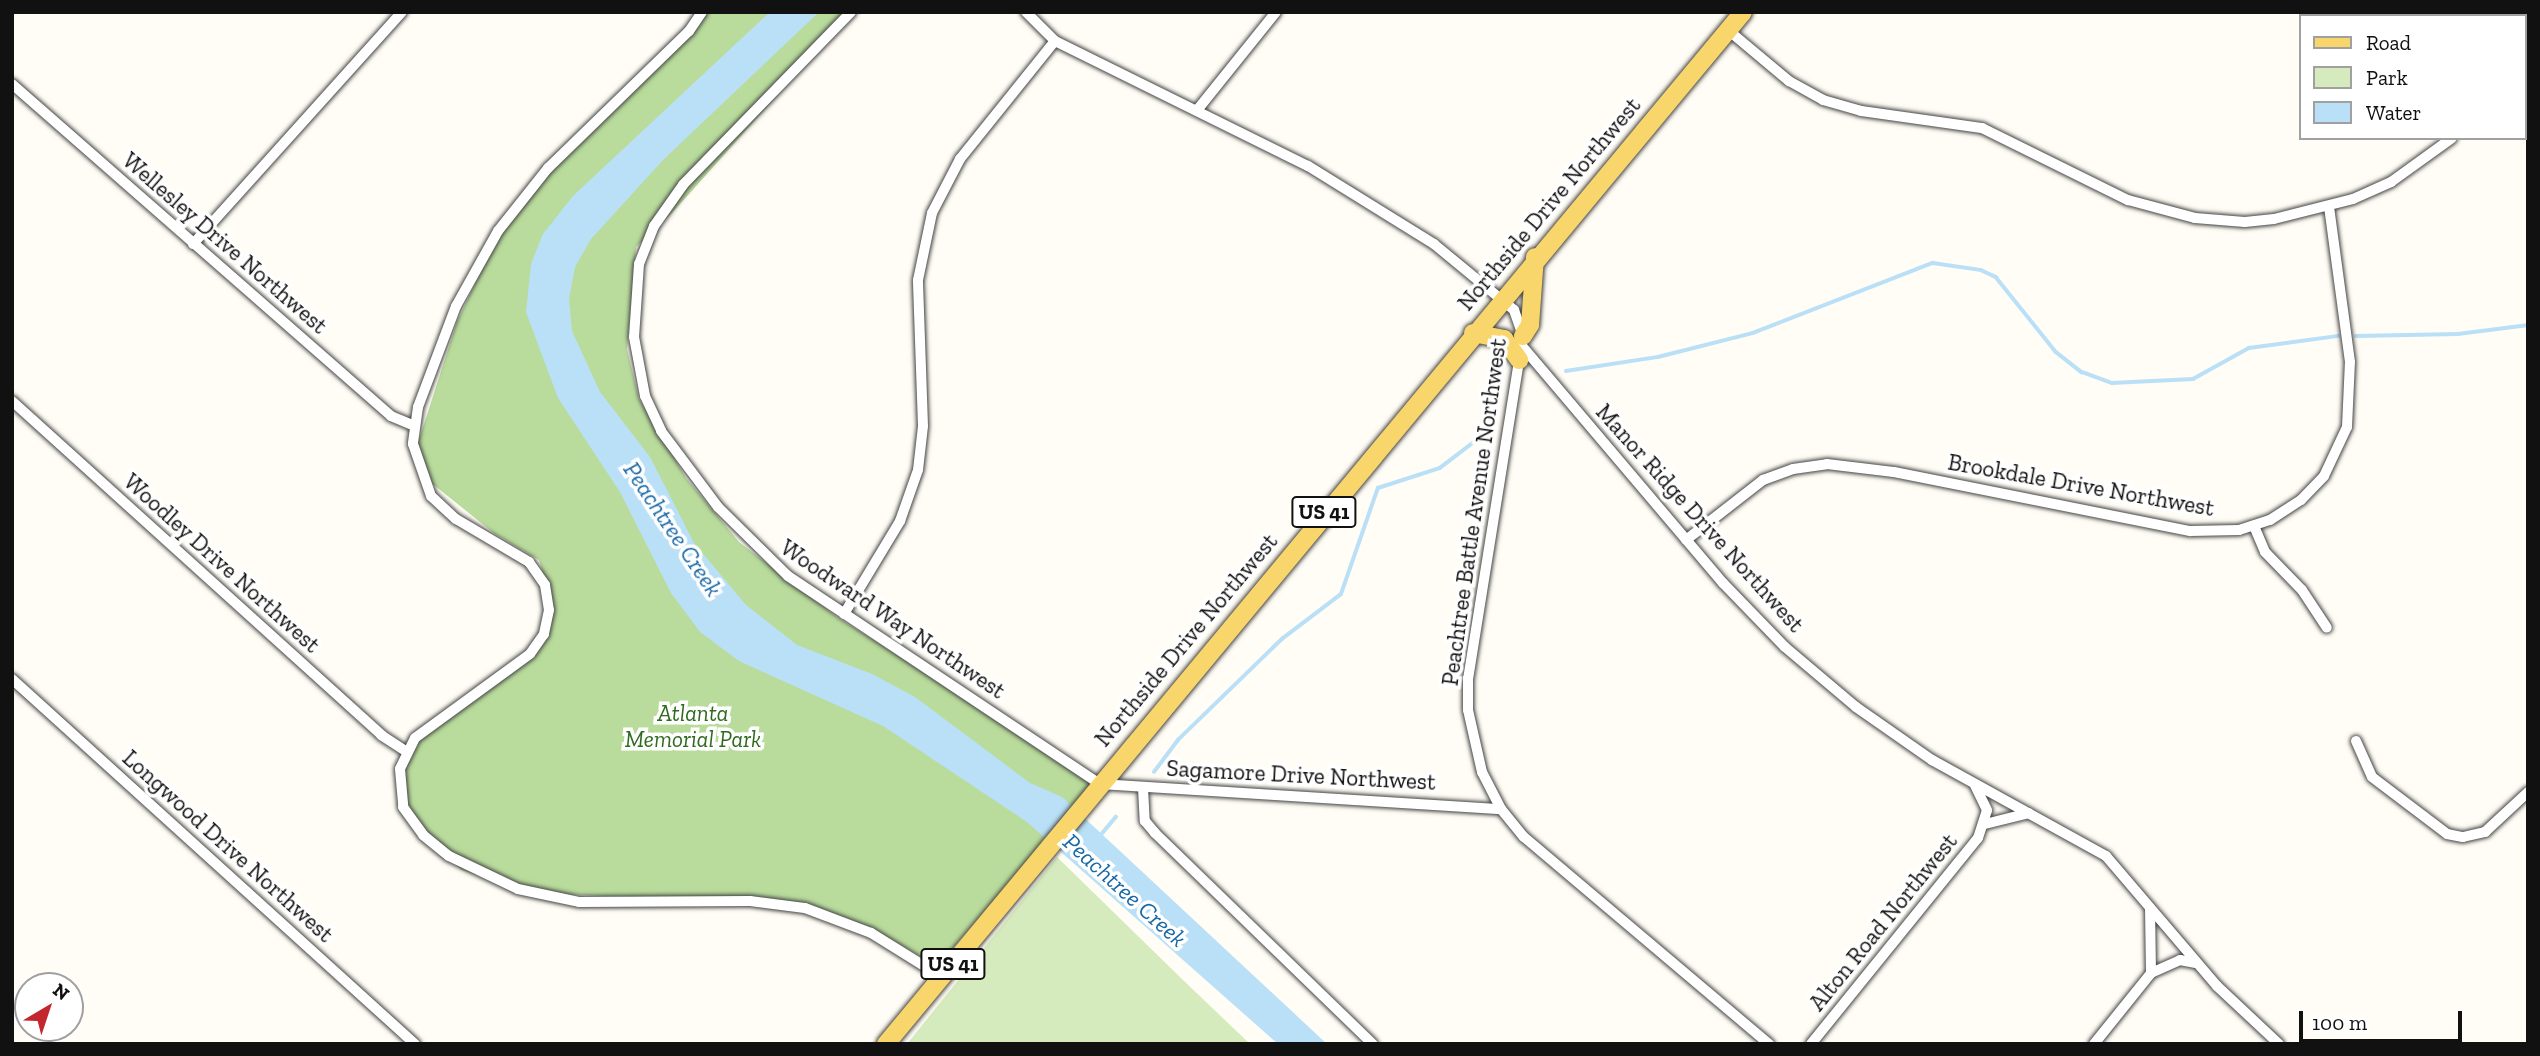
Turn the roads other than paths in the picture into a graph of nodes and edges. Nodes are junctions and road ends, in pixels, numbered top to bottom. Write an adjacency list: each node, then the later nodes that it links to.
1 (402, 12): 13 (street)
2 (702, 12): 19 (street)
3 (851, 12): 22 (street, Woodward Way Northwest)
4 (1026, 12): 8 (street, Peachtree Battle Avenue Northwest)
5 (1276, 12): 10 (street)
6 (1742, 12): 7 (main road, Northside Drive Northwest / US 41)
7 (1728, 30): 12 (street); 14 (main road, Northside Drive Northwest / US 41)
8 (1055, 41): 10 (street, Peachtree Battle Avenue Northwest); 22 (street)
9 (12, 84): 13 (street, Wellesley Drive Northwest)
10 (1198, 109): 15 (street, Peachtree Battle Avenue Northwest)
11 (2449, 140): 12 (street)
12 (2329, 206): 20 (street, Brookdale Drive Northwest)
13 (193, 244): 19 (street, Wellesley Drive Northwest)
14 (1535, 257): 15 (main road, Northside Drive Northwest / US 41); 17 (main road)
15 (1502, 297): 16 (main road, Northside Drive Northwest / US 41); 17 (street, Peachtree Battle Avenue Northwest)
16 (1473, 333): 17 (main road); 27 (main road, Northside Drive Northwest / US 41)
17 (1522, 347): 21 (street, Manor Ridge Drive Northwest); 31 (street, Peachtree Battle Avenue Northwest)
18 (12, 401): 26 (street, Woodley Drive Northwest)
19 (414, 426): 26 (street)
20 (2254, 526): 21 (street, Brookdale Drive Northwest); 23 (street)
21 (1686, 540): 28 (street, Manor Ridge Drive Northwest)
22 (844, 614): 27 (street, Woodward Way Northwest)
23 (2327, 628)
24 (12, 679): 38 (street, Longwood Drive Northwest)
25 (2356, 741): 30 (street)
26 (406, 751): 37 (street)
27 (1100, 784): 29 (street, Sagamore Drive Northwest); 37 (main road, Northside Drive Northwest / US 41)
28 (1974, 785): 32 (street, Manor Ridge Drive Northwest); 33 (street, Alton Road Northwest)
29 (1143, 788): 31 (street, Sagamore Drive Northwest); 40 (street)
30 (2528, 792)
31 (1501, 809): 41 (street, Peachtree Battle Avenue Northwest)
32 (2029, 813): 33 (street, Alton Road Northwest); 34 (street, Manor Ridge Drive Northwest)
33 (1985, 824): 42 (street, Alton Road Northwest)
34 (2149, 905): 35 (street, Manor Ridge Drive Northwest); 36 (street)
35 (2196, 963): 36 (street); 44 (street, Manor Ridge Drive Northwest)
36 (2151, 973): 43 (street)
37 (942, 977): 39 (main road, Northside Drive Northwest / US 41)
38 (415, 1044)
39 (886, 1044)
40 (1373, 1044)
41 (1769, 1044)
42 (1811, 1044)
43 (2094, 1044)
44 (2278, 1044)

